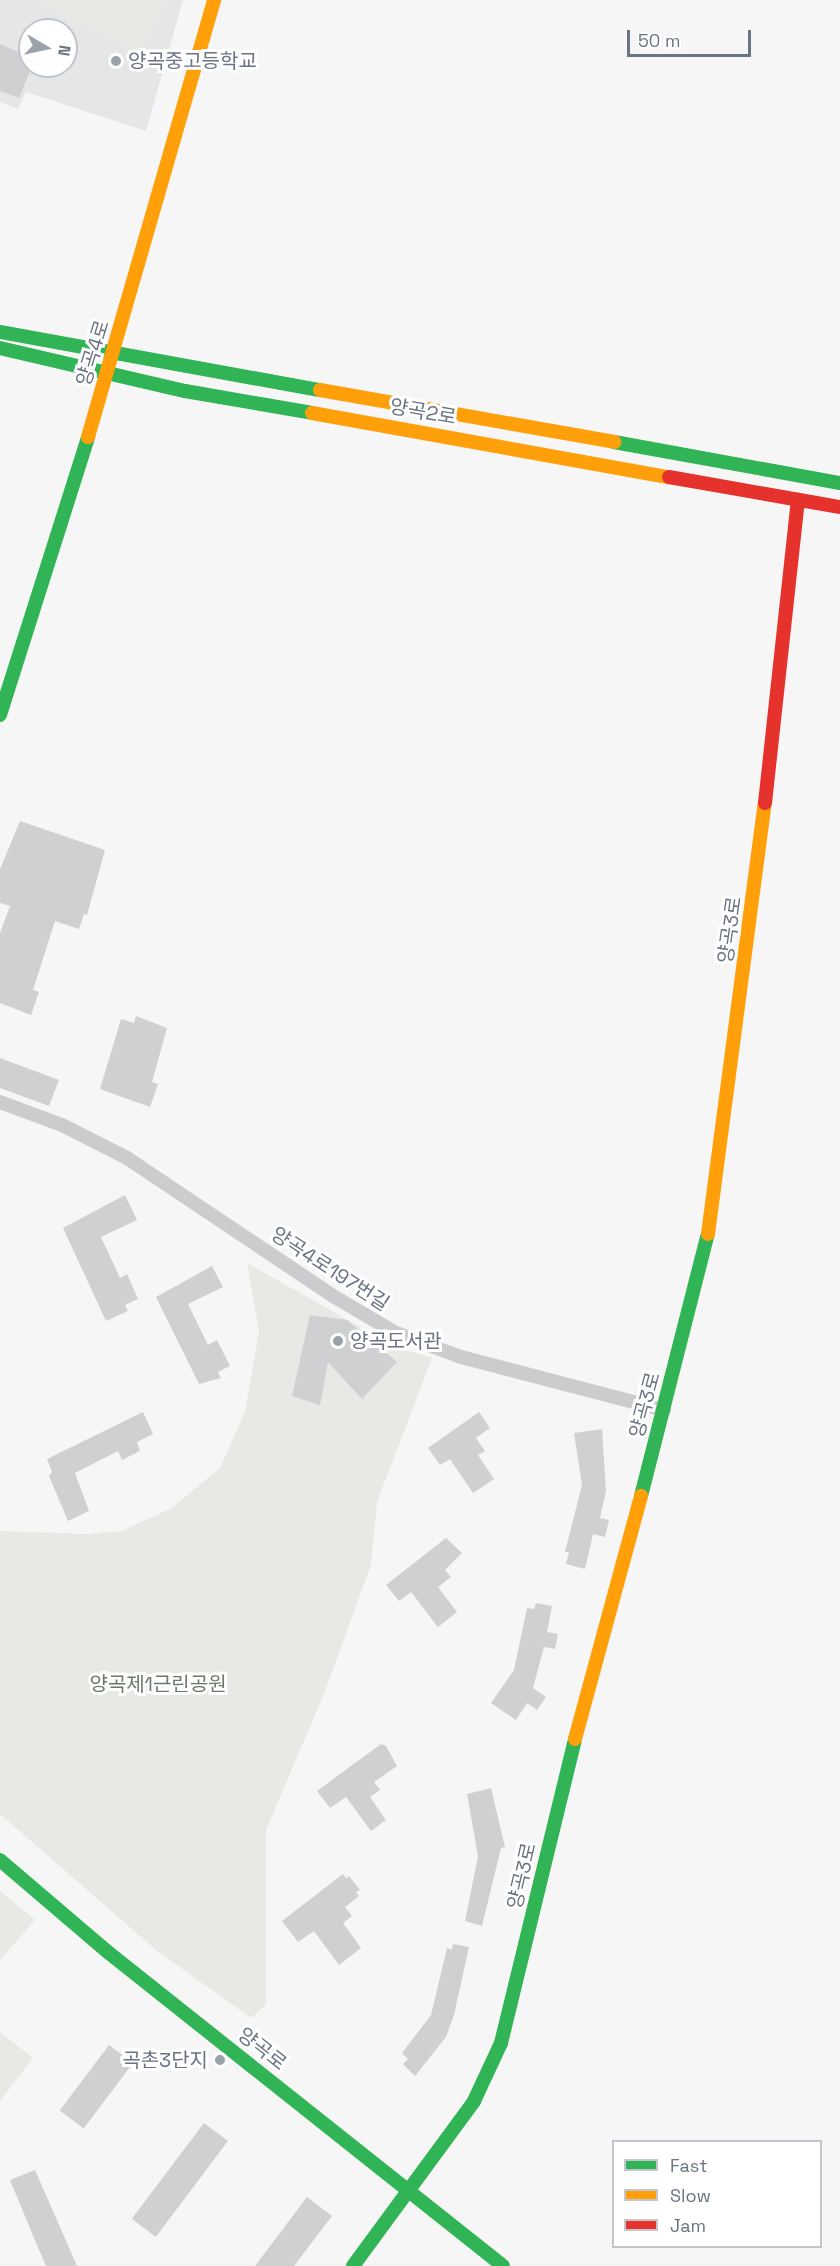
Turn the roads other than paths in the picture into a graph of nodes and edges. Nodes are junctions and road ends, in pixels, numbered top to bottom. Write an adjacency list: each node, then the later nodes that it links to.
1 (214, 0): 4 (street, 양곡4로)
2 (0, 332): 4 (street, 양곡2로)
3 (0, 348): 5 (street, 양곡2로)
4 (115, 351): 5 (street, 양곡4로); 6 (street, 양곡2로)
5 (108, 373): 7 (street, 양곡2로); 9 (street, 양곡4로)
6 (840, 483)
7 (798, 500): 8 (street, 양곡2로); 11 (street, 양곡3로)
8 (840, 507)
9 (0, 715)
10 (0, 1102): 11 (street, 양곡4로197번길)
11 (664, 1410): 13 (street, 양곡3로)
12 (0, 1860): 13 (street, 양곡로)
13 (410, 2192): 14 (street, 양곡3로); 15 (street, 양곡로)
14 (353, 2266)
15 (503, 2266)

